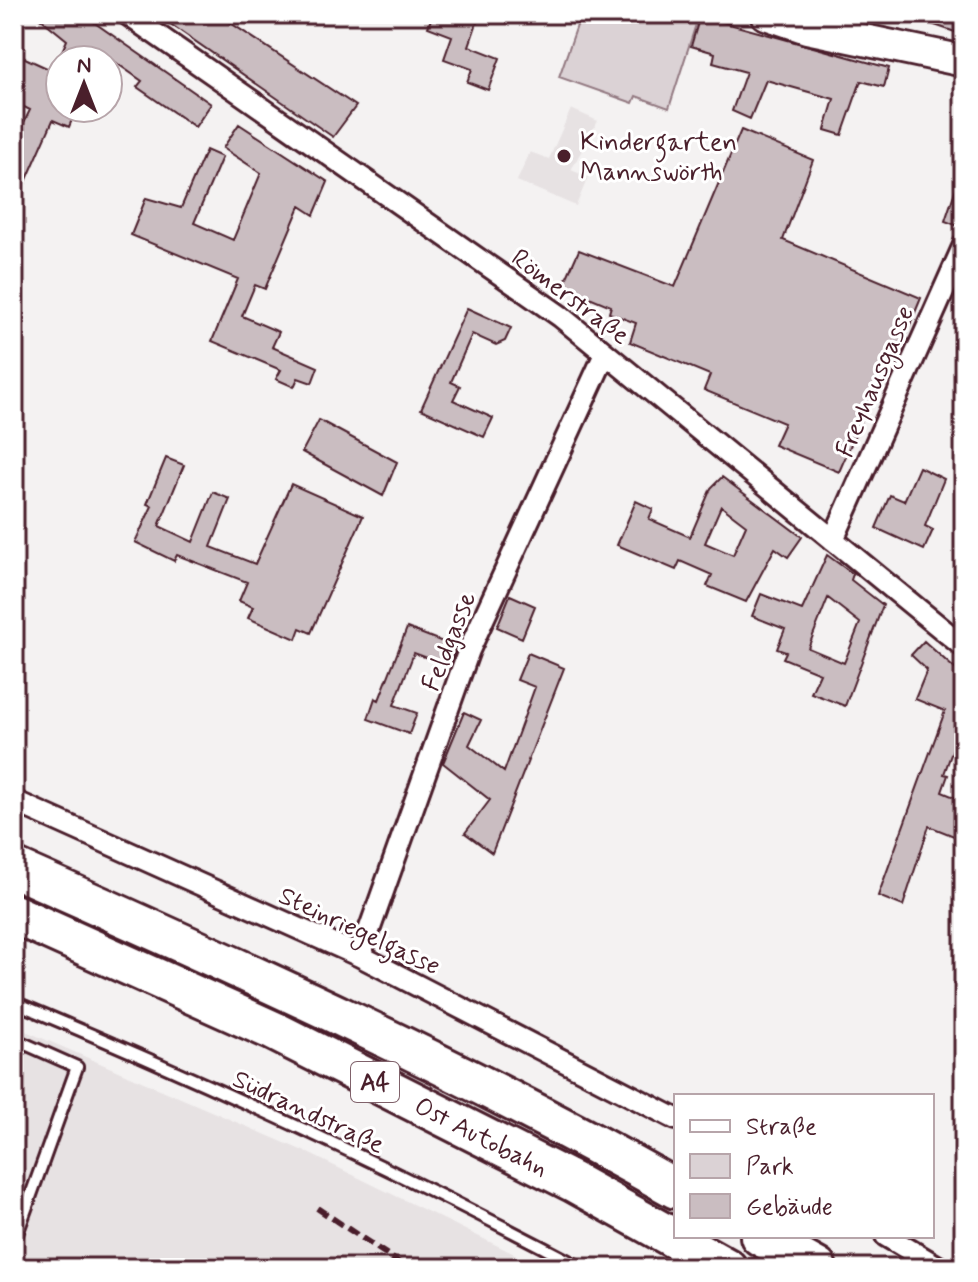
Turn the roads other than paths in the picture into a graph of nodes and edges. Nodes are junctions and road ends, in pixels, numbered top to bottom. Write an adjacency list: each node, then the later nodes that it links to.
1 (127, 14): 6 (street, Römerstraße)
2 (766, 14): 3 (main road)
3 (844, 24): 4 (main road)
4 (964, 61)
5 (964, 245): 7 (street, Freyhausgasse)
6 (605, 354): 7 (street, Römerstraße); 12 (street, Feldgasse)
7 (833, 540): 8 (street, Römerstraße)
8 (964, 647)
9 (14, 801): 12 (street, Steinriegelgasse)
10 (14, 868): 16 (highway, Ost Autobahn / A4)
11 (14, 914): 21 (highway, Ost Autobahn / A4)
12 (360, 956): 15 (street, Steinriegelgasse)
13 (14, 1002): 20 (lane, Südrandstraße)
14 (14, 1039): 17 (lane)
15 (674, 1118)
16 (674, 1188)
17 (14, 1233)
18 (764, 1238): 22 (highway)
19 (889, 1238): 23 (street)
20 (582, 1268)
21 (727, 1268)
22 (817, 1268)
23 (940, 1268)

